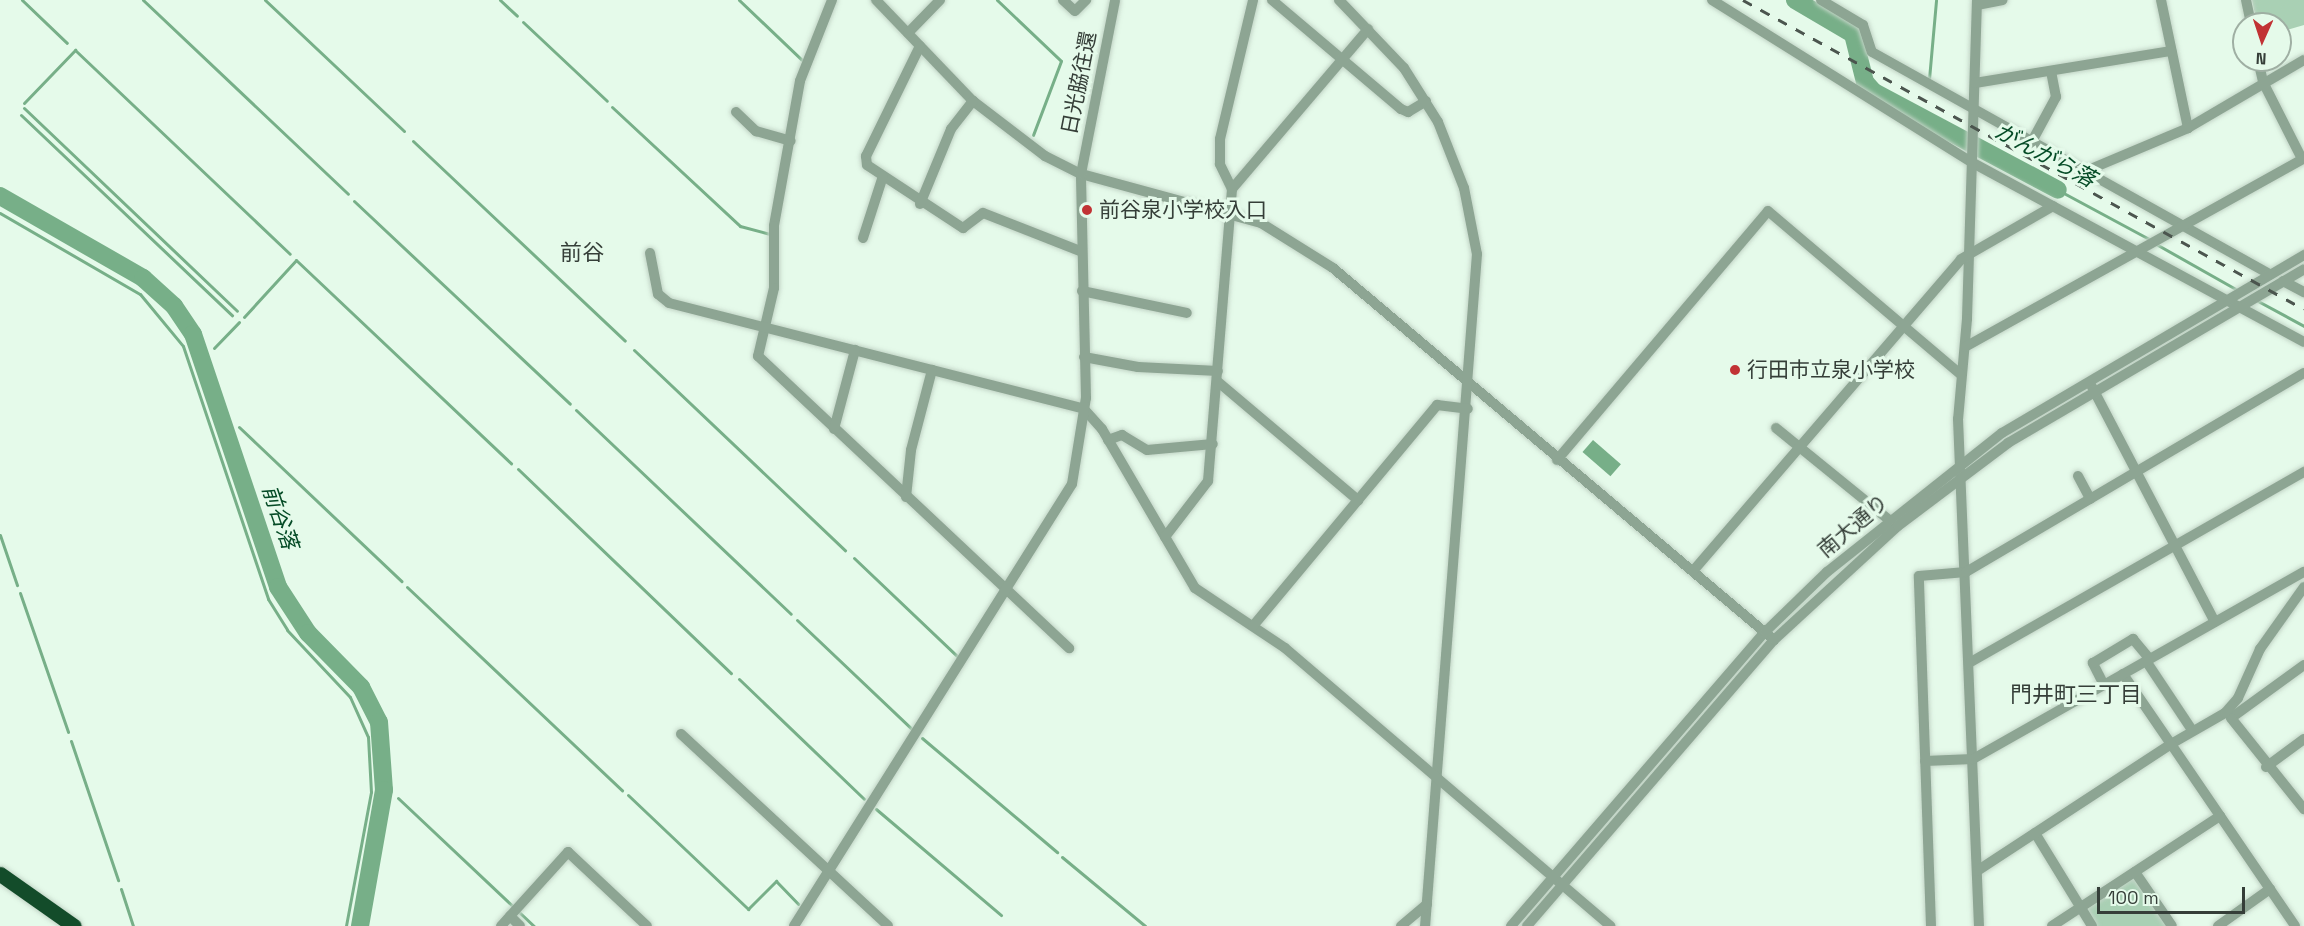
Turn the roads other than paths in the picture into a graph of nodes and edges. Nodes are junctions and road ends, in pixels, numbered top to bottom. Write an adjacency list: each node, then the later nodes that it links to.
1 (832, 0): 30 (street)
2 (876, 0): 16 (street)
3 (940, 0): 16 (street)
4 (1063, 0): 5 (street)
5 (1086, 0)
6 (1115, 0): 35 (street, 日光脇往還)
7 (1253, 0): 37 (street)
8 (1272, 0): 19 (street)
9 (1339, 0): 15 (street)
10 (1712, 0): 33 (street)
11 (1821, 0): 28 (street)
12 (2003, 0): 14 (street)
13 (2161, 0): 18 (street)
14 (1977, 3): 24 (street)
15 (1368, 30): 19 (street); 26 (street)
16 (908, 33): 17 (street)
17 (920, 46): 25 (street); 36 (street)
18 (2171, 51): 21 (street); 29 (street)
19 (1342, 60): 26 (street); 37 (street)
20 (2304, 60): 23 (street)
21 (2051, 71): 24 (street); 31 (street)
22 (2261, 72): 23 (street)
23 (2263, 82): 29 (street); 32 (street)
24 (1976, 83): 28 (street)
25 (973, 101): 35 (street); 38 (street)
26 (1426, 101): 65 (street)
27 (736, 112): 30 (street)
28 (1974, 112): 31 (street); 33 (street)
29 (2188, 128): 34 (street)
30 (791, 141): 56 (street)
31 (2031, 145): 34 (street)
32 (2303, 158): 41 (street)
33 (1973, 163): 39 (street); 46 (street)
34 (2081, 173): 41 (street)
35 (1081, 174): 40 (street); 43 (street, 日光脇往還)
36 (883, 176): 38 (street); 42 (street)
37 (1232, 189): 40 (street)
38 (920, 204): 43 (street)
39 (2053, 206): 44 (street); 46 (street)
40 (1227, 212): 64 (street); 65 (street)
41 (2182, 227): 44 (street); 49 (street)
42 (863, 238)
43 (1080, 250): 51 (street, 日光脇往還)
44 (2136, 251): 53 (street); 58 (street)
45 (650, 253): 56 (street)
46 (1968, 254): 55 (street); 58 (street)
47 (2304, 255): 49 (street, 南大通り)
48 (2304, 269): 50 (street, 南大通り)
49 (2270, 274): 53 (street, 南大通り)
50 (2283, 281): 52 (street); 53 (street, 南大通り)
51 (1082, 291): 54 (street); 60 (street, 日光脇往還)
52 (2304, 292)
53 (2236, 300): 57 (street); 66 (street, 南大通り)
54 (1187, 313)
55 (1902, 322): 63 (street); 73 (street); 74 (street)
56 (765, 327): 59 (street); 70 (street)
57 (2304, 342)
58 (1965, 347): 63 (street)
59 (855, 350): 61 (street); 70 (street)
60 (1084, 357): 64 (street); 67 (street, 日光脇往還)
61 (932, 370): 67 (street); 80 (street)
62 (2304, 373): 76 (street)
63 (1960, 374): 75 (street)
64 (1218, 376): 72 (street); 82 (street)
65 (1470, 384): 68 (street); 74 (street)
66 (2090, 385): 75 (street, 南大通り); 76 (street); 78 (street, 南大通り)
67 (1084, 409): 71 (street); 90 (street, 日光脇往還)
68 (1468, 409): 82 (street); 109 (street)
69 (1776, 428): 73 (street)
70 (834, 429): 80 (street)
71 (1108, 440): 72 (street); 84 (street)
72 (1213, 444): 84 (street)
73 (1800, 448): 83 (street); 86 (street)
74 (1557, 460): 86 (street)
75 (1963, 460): 78 (street); 83 (street, 南大通り)
76 (2133, 472): 81 (street); 85 (street)
77 (2304, 472): 85 (street)
78 (1963, 473): 83 (street, 南大通り); 87 (street)
79 (2078, 476): 81 (street)
80 (906, 497): 90 (street)
81 (2090, 499): 87 (street)
82 (1358, 500): 92 (street)
83 (1893, 523): 93 (street, 南大通り); 94 (street, 南大通り)
84 (1165, 537): 92 (street)
85 (2174, 546): 91 (street); 97 (street)
86 (1693, 571): 93 (street)
87 (1966, 572): 97 (street); 107 (street)
88 (2304, 572): 91 (street)
89 (2304, 587): 101 (street)
90 (1008, 593): 95 (street); 115 (street, 日光脇往還)
91 (2215, 622): 96 (street)
92 (1253, 626): 109 (street)
93 (1765, 632): 94 (street); 117 (street, 南大通り)
94 (1774, 640): 117 (street, 南大通り)
95 (1070, 648)
96 (2148, 660): 99 (street); 100 (street); 102 (street)
97 (1969, 663): 106 (street)
98 (2304, 665): 101 (street)
99 (2123, 674): 100 (street); 105 (street)
100 (2104, 685): 106 (street)
101 (2228, 715): 102 (street); 108 (street)
102 (2192, 730): 105 (street)
103 (681, 734): 115 (street)
104 (2304, 739): 108 (street)
105 (2171, 744): 111 (street); 112 (street)
106 (1972, 759): 107 (street); 113 (street)
107 (1926, 761): 133 (street)
108 (2266, 767): 110 (street)
109 (1437, 778): 117 (street); 119 (street)
110 (2304, 809)
111 (2220, 816): 114 (street); 118 (street)
112 (2035, 833): 113 (street); 120 (street)
113 (1977, 871): 134 (street)
114 (2134, 872): 120 (street); 137 (street)
115 (827, 874): 126 (street, 日光脇往還); 127 (street)
116 (1, 878): 122 (highway)
117 (1557, 882): 130 (street, 南大通り); 131 (street, 南大通り); 132 (street)
118 (2270, 890): 138 (street); 139 (street)
119 (1427, 904): 128 (street); 129 (street)
120 (2080, 908): 135 (street); 136 (street)
121 (511, 915): 123 (street); 124 (street); 125 (street)
122 (74, 926)
123 (501, 926)
124 (520, 926)
125 (647, 926)
126 (794, 926)
127 (888, 926)
128 (1401, 926)
129 (1425, 926)
130 (1511, 926)
131 (1527, 926)
132 (1610, 926)
133 (1931, 926)
134 (1979, 926)
135 (2052, 926)
136 (2092, 926)
137 (2172, 926)
138 (2218, 926)
139 (2295, 926)

